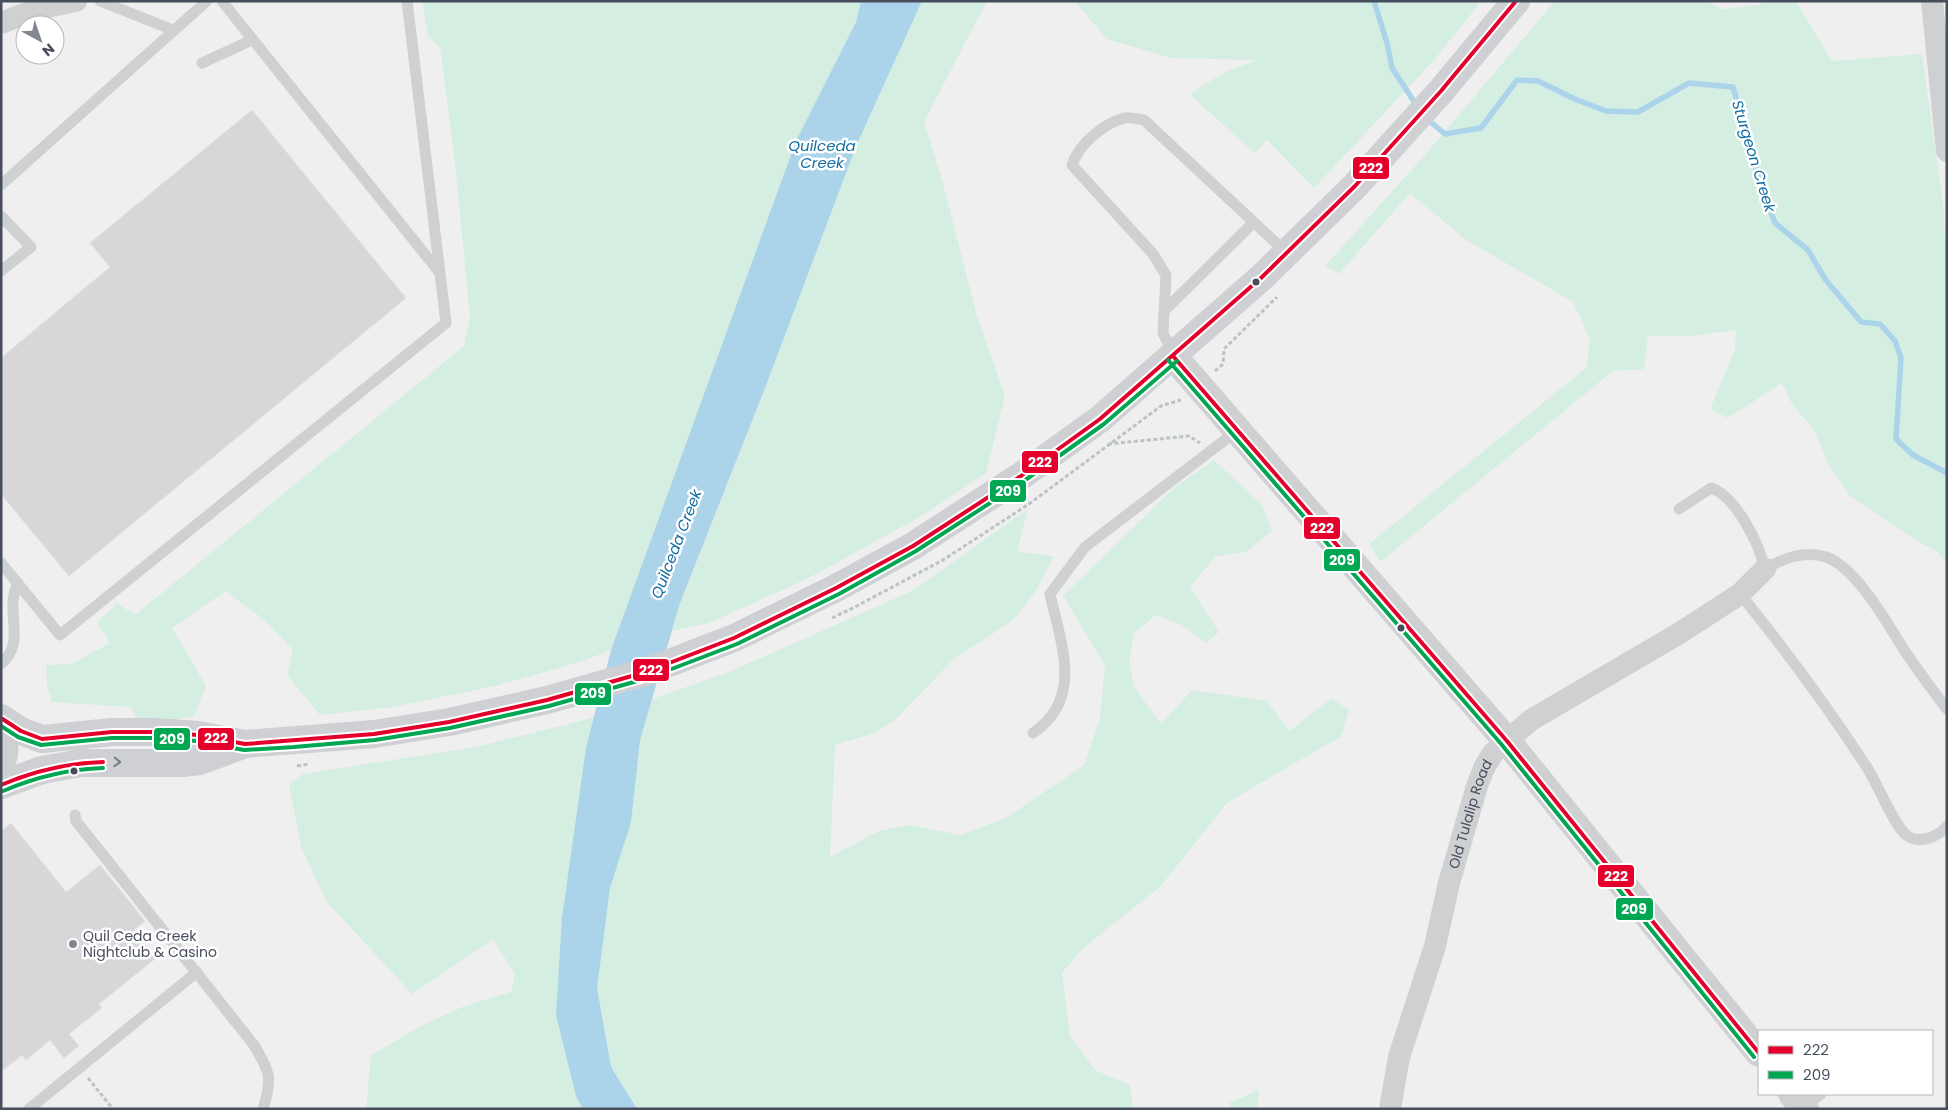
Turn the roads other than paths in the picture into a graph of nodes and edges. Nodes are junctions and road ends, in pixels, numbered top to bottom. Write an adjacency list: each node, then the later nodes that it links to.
1 (4, 1): 9 (street)
2 (76, 1): 11 (street)
3 (100, 1): 12 (lane)
4 (206, 1): 12 (lane)
5 (222, 1): 13 (lane)
6 (407, 1): 21 (lane)
7 (1516, 1): 19 (main road)
8 (1932, 1): 10 (lane); 15 (street)
9 (1, 8)
10 (1947, 10)
11 (1, 22)
12 (172, 30): 16 (lane)
13 (252, 40): 14 (lane); 21 (lane)
14 (202, 63)
15 (1947, 151)
16 (1, 185)
17 (1, 216): 20 (lane)
18 (1254, 222): 19 (lane); 22 (lane); 22 (lane)
19 (1287, 253): 23 (main road)
20 (1, 272)
21 (440, 273): 28 (lane)
22 (1164, 311): 23 (lane)
23 (1173, 356): 24 (street); 36 (main road)
24 (1238, 430): 34 (lane); 35 (street)
25 (1679, 509): 27 (lane)
26 (1, 563): 28 (lane)
27 (1765, 569): 29 (street, Old Tulalip Road); 31 (lane)
28 (18, 584): 30 (lane)
29 (1740, 594): 35 (street, Old Tulalip Road); 40 (lane)
30 (1, 664)
31 (1947, 709)
32 (1, 718): 36 (main road)
33 (1, 728): 37 (main road)
34 (1033, 733)
35 (1507, 741): 42 (street); 45 (street, Old Tulalip Road)
36 (245, 744): 38 (main road, one-way to 36)
37 (1, 766)
38 (1, 785)
39 (75, 815): 41 (lane)
40 (1947, 826)
41 (197, 972): 43 (lane); 44 (lane)
42 (1758, 1052)
43 (30, 1109)
44 (264, 1109)
45 (1390, 1109)

